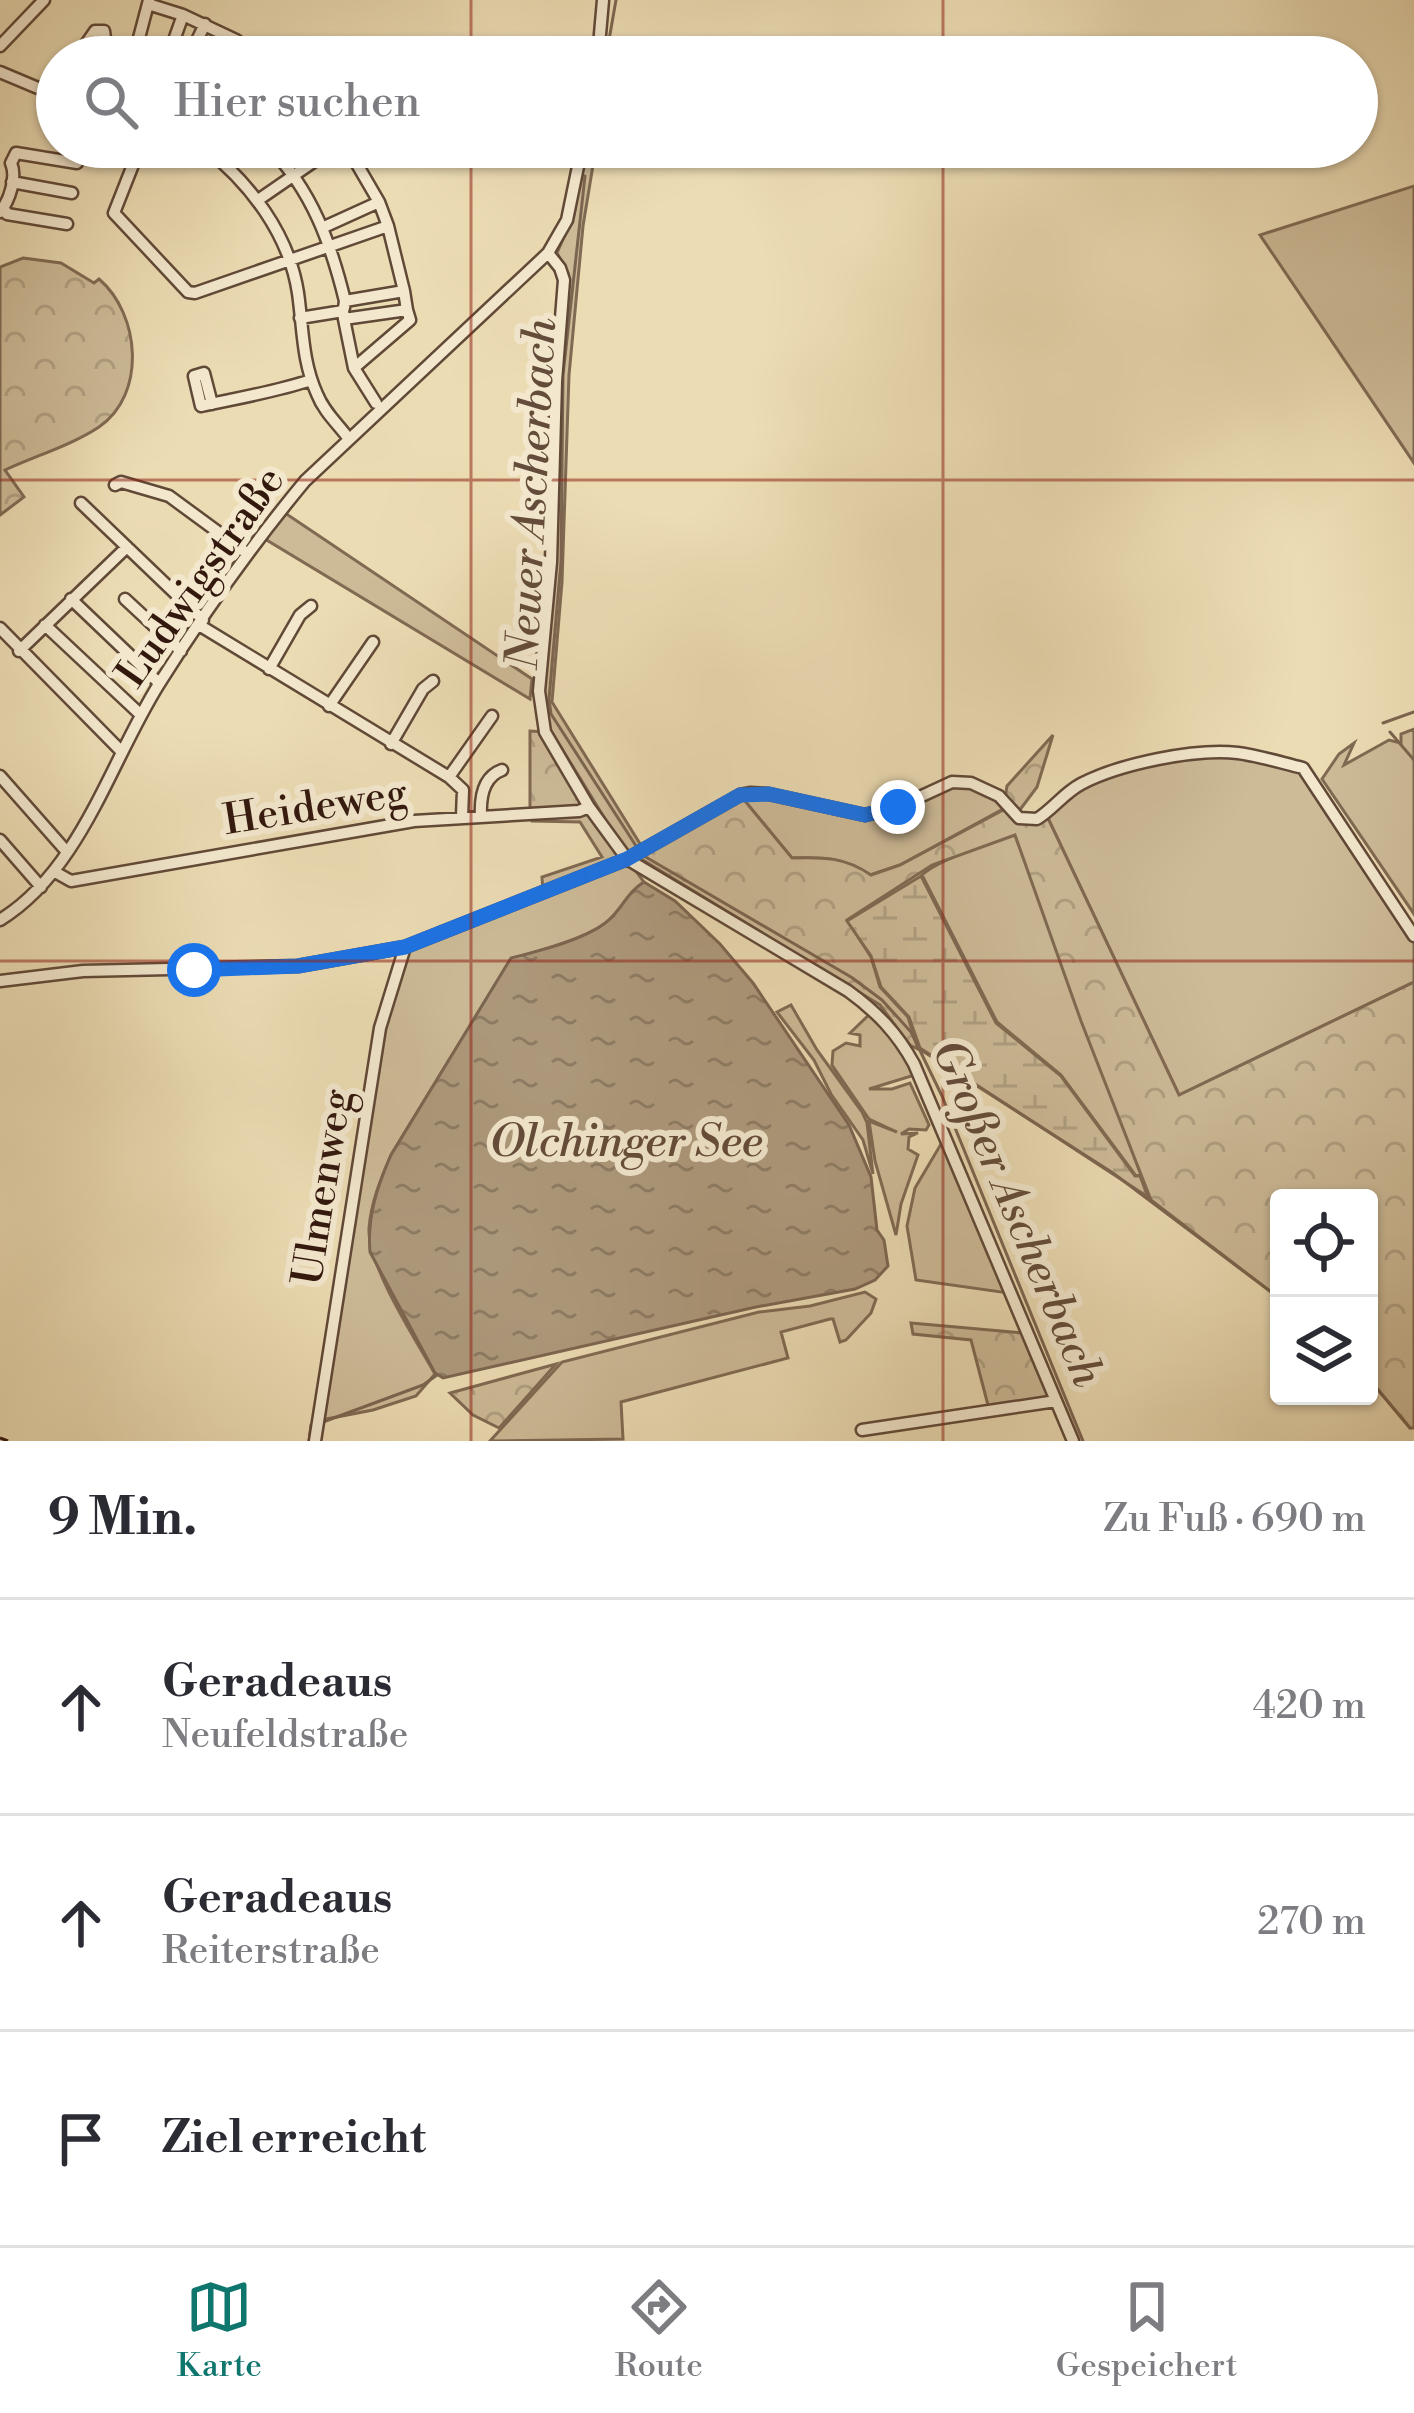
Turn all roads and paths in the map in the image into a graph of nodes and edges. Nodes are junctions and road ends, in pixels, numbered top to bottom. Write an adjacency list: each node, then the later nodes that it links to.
1 (44, 0): 11 (street)
2 (603, 0): 10 (street)
3 (148, 2): 4 (street); 6 (street)
4 (183, 15): 5 (street); 7 (street)
5 (205, 24): 8 (street); 9 (street)
6 (139, 36)
7 (176, 36)
8 (199, 36)
9 (225, 36)
10 (600, 36)
11 (0, 46)
12 (0, 72): 13 (street)
13 (36, 87)
14 (36, 156): 15 (street)
15 (5, 164): 23 (street)
16 (132, 168): 33 (street)
17 (229, 168): 25 (street)
18 (288, 168): 22 (street)
19 (306, 168): 22 (street)
20 (359, 168): 26 (street)
21 (578, 168): 32 (street)
22 (294, 177): 25 (street); 30 (street)
23 (12, 182): 24 (street); 27 (street)
24 (72, 193)
25 (258, 200): 33 (street)
26 (379, 202): 29 (street); 30 (street)
27 (1, 209): 28 (street)
28 (67, 224)
29 (388, 226): 31 (street); 34 (street)
30 (324, 227): 31 (street)
31 (330, 244): 33 (street); 36 (street)
32 (548, 253): 42 (street, Ludwigstraße); 67 (street)
33 (288, 260): 37 (street)
34 (404, 291): 35 (street); 36 (street)
35 (407, 310): 36 (street); 38 (street)
36 (344, 311): 37 (street); 38 (street)
37 (301, 318): 39 (street)
38 (353, 368): 40 (street)
39 (311, 380): 41 (street); 42 (street)
40 (376, 403)
41 (212, 404)
42 (349, 439): 46 (street, Ludwigstraße)
43 (115, 485): 46 (street)
44 (81, 503): 45 (street)
45 (127, 547): 47 (street); 50 (street)
46 (248, 554): 50 (street, Ludwigstraße)
47 (71, 599): 51 (street); 58 (street)
48 (125, 599): 55 (street)
49 (311, 606): 56 (street)
50 (201, 622): 55 (street, Ludwigstraße); 56 (street)
51 (46, 625): 54 (street); 60 (street)
52 (0, 628): 54 (street)
53 (373, 642): 59 (street)
54 (19, 651): 63 (street)
55 (181, 651): 58 (street, Ludwigstraße)
56 (269, 669): 59 (street)
57 (433, 681): 62 (street)
58 (160, 683): 60 (street, Ludwigstraße)
59 (329, 706): 62 (street)
60 (141, 715): 63 (street, Ludwigstraße)
61 (492, 716): 66 (street)
62 (391, 744): 66 (street)
63 (120, 750): 71 (street, Ludwigstraße)
64 (502, 770): 69 (street)
65 (2, 775): 71 (street)
66 (448, 778): 68 (street)
67 (589, 807): 69 (street, Heideweg); 72 (street)
68 (462, 816): 69 (street, Heideweg); 73 (street, Heideweg)
69 (481, 816)
70 (0, 840): 74 (street)
71 (68, 852): 73 (street, Ludwigstraße)
72 (636, 855): 77 (street); 78 (street); 80 (street)
73 (55, 872): 74 (street, Ludwigstraße)
74 (41, 887): 76 (street, Ludwigstraße)
75 (0, 898): 76 (street)
76 (6, 917)
77 (1414, 936)
78 (405, 947): 79 (street); 82 (street, Ulmenweg)
79 (0, 981)
80 (1056, 1401): 81 (street); 83 (street)
81 (862, 1430)
82 (315, 1441)
83 (1073, 1441)

